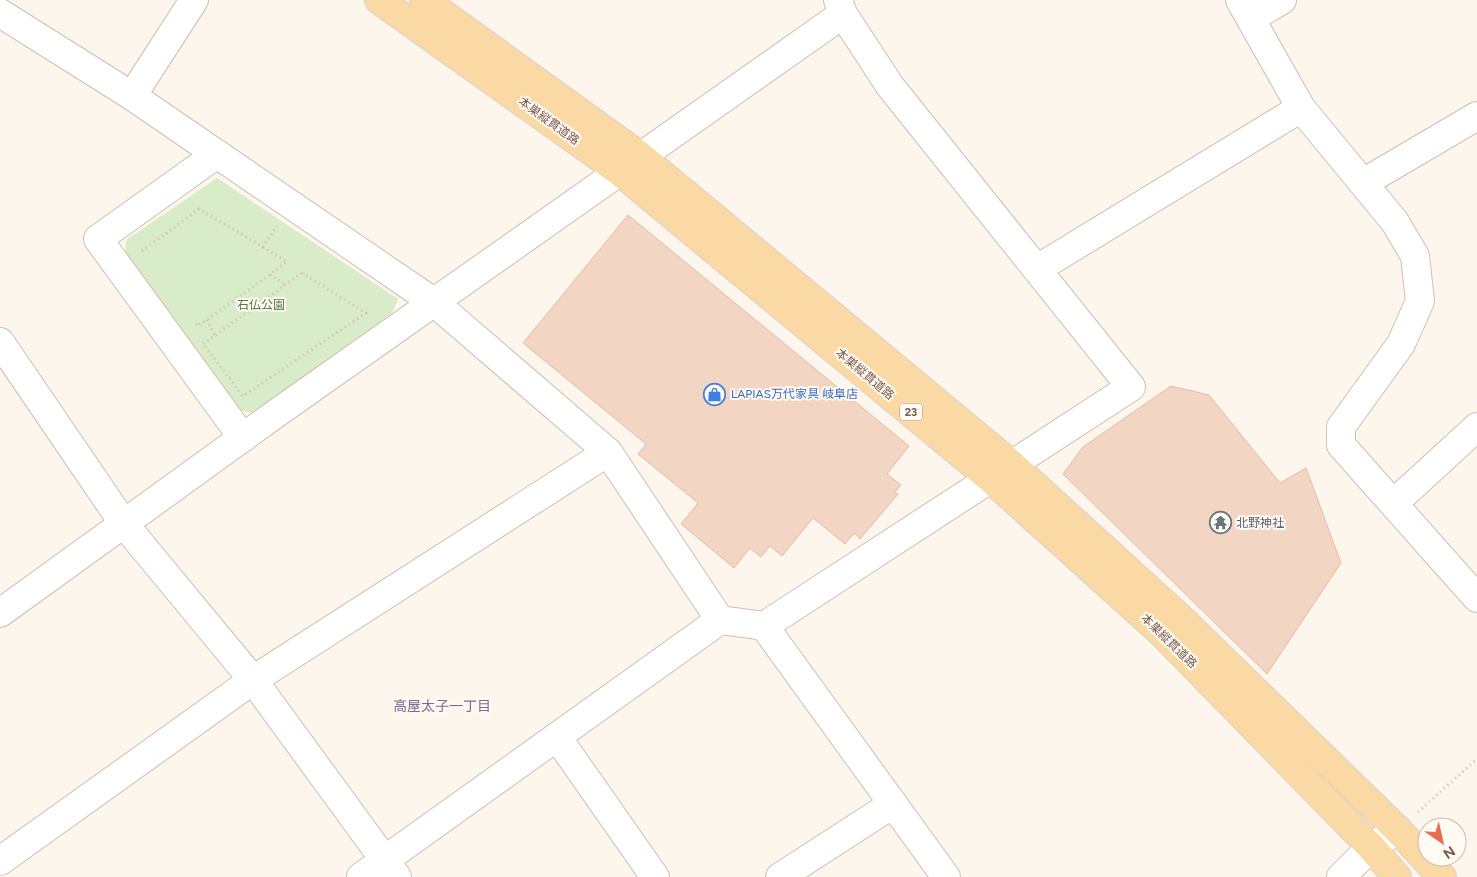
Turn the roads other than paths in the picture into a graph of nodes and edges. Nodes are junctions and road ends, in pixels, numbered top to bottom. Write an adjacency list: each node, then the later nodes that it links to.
1 (194, 0): 8 (street)
2 (379, 0): 12 (main road, 本巣縦貫道路 / 23)
3 (424, 0): 12 (main road, 本巣縦貫道路 / 23)
4 (1282, 0): 6 (street)
5 (840, 7): 12 (street); 14 (street)
6 (1246, 9): 9 (street)
7 (0, 13): 8 (street)
8 (132, 96): 11 (street)
9 (1301, 108): 13 (street); 14 (street)
10 (1477, 116): 13 (street)
11 (217, 154): 15 (street); 18 (street)
12 (630, 164): 15 (street); 20 (main road, 本巣縦貫道路 / 23)
13 (1362, 182): 21 (street)
14 (1037, 269): 20 (street)
15 (435, 303): 18 (street); 19 (street)
16 (0, 342): 22 (street)
17 (1477, 427): 21 (street)
18 (243, 438): 22 (street)
19 (608, 452): 25 (street); 27 (street)
20 (1001, 472): 26 (street); 30 (main road, 本巣縦貫道路 / 23); 31 (main road, 本巣縦貫道路 / 23)
21 (1394, 503): 23 (street)
22 (124, 524): 24 (street); 27 (street)
23 (1477, 598)
24 (0, 613)
25 (720, 620): 26 (street); 28 (street)
26 (764, 626): 29 (street)
27 (253, 680): 32 (street); 33 (street)
28 (558, 737): 33 (street); 35 (street)
29 (893, 804): 36 (street); 37 (street)
30 (1398, 830): 31 (street); 40 (main road, 本巣縦貫道路 / 23)
31 (1371, 847): 38 (street); 39 (main road, 本巣縦貫道路 / 23)
32 (0, 860)
33 (391, 868): 34 (street)
34 (361, 877)
35 (656, 877)
36 (780, 877)
37 (946, 877)
38 (1341, 877)
39 (1397, 877)
40 (1442, 877)

